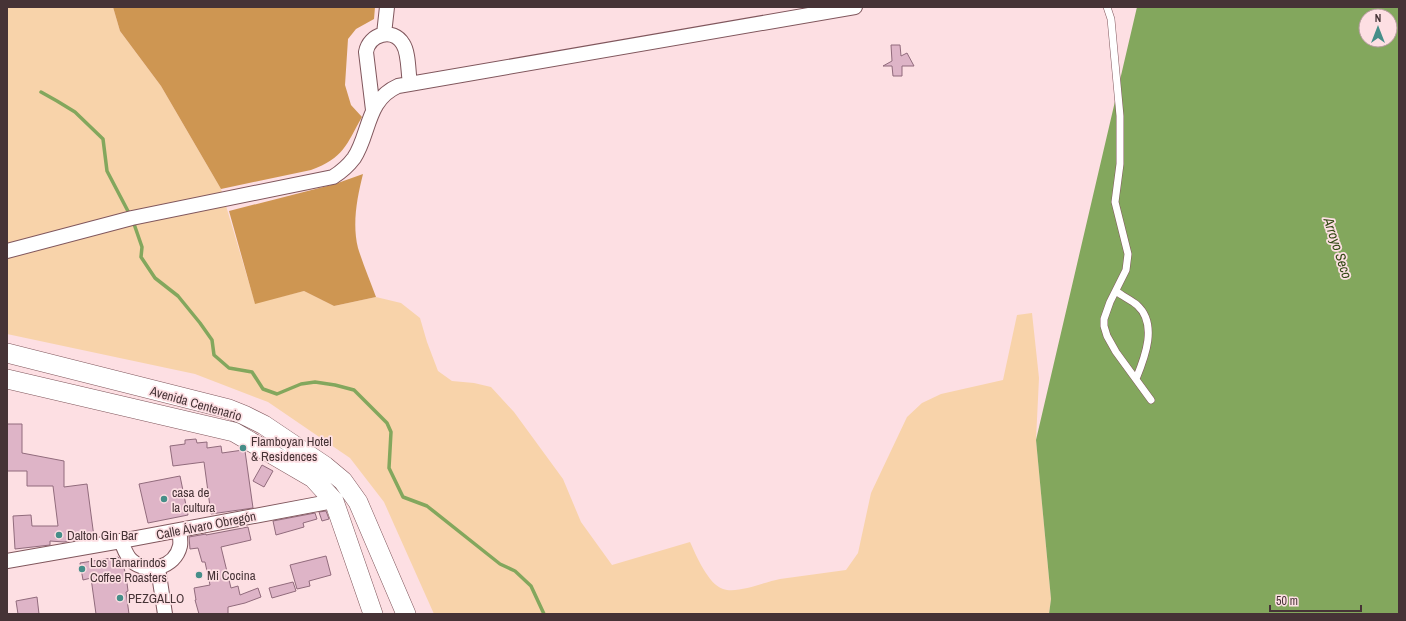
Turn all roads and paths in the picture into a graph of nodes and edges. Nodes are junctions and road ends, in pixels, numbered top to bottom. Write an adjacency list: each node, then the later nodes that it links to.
1 (387, 7): 4 (street)
2 (855, 7): 5 (street)
3 (1107, 7): 8 (lane)
4 (384, 34): 5 (street); 6 (street)
5 (410, 83): 6 (street)
6 (373, 110): 7 (street)
7 (7, 251)
8 (1116, 291): 11 (lane); 11 (lane)
9 (7, 353): 20 (main road, Avenida Centenario)
10 (7, 379): 13 (main road, Avenida Centenario)
11 (1136, 379): 12 (lane)
12 (1151, 400)
13 (334, 501): 14 (street, Calle Álvaro Obregón); 19 (main road, Avenida Centenario)
14 (179, 530): 15 (street, Calle Álvaro Obregón); 17 (street)
15 (121, 541): 16 (street, Calle Álvaro Obregón); 17 (street)
16 (7, 561)
17 (158, 568): 18 (street)
18 (165, 614)
19 (373, 614)
20 (406, 614)

